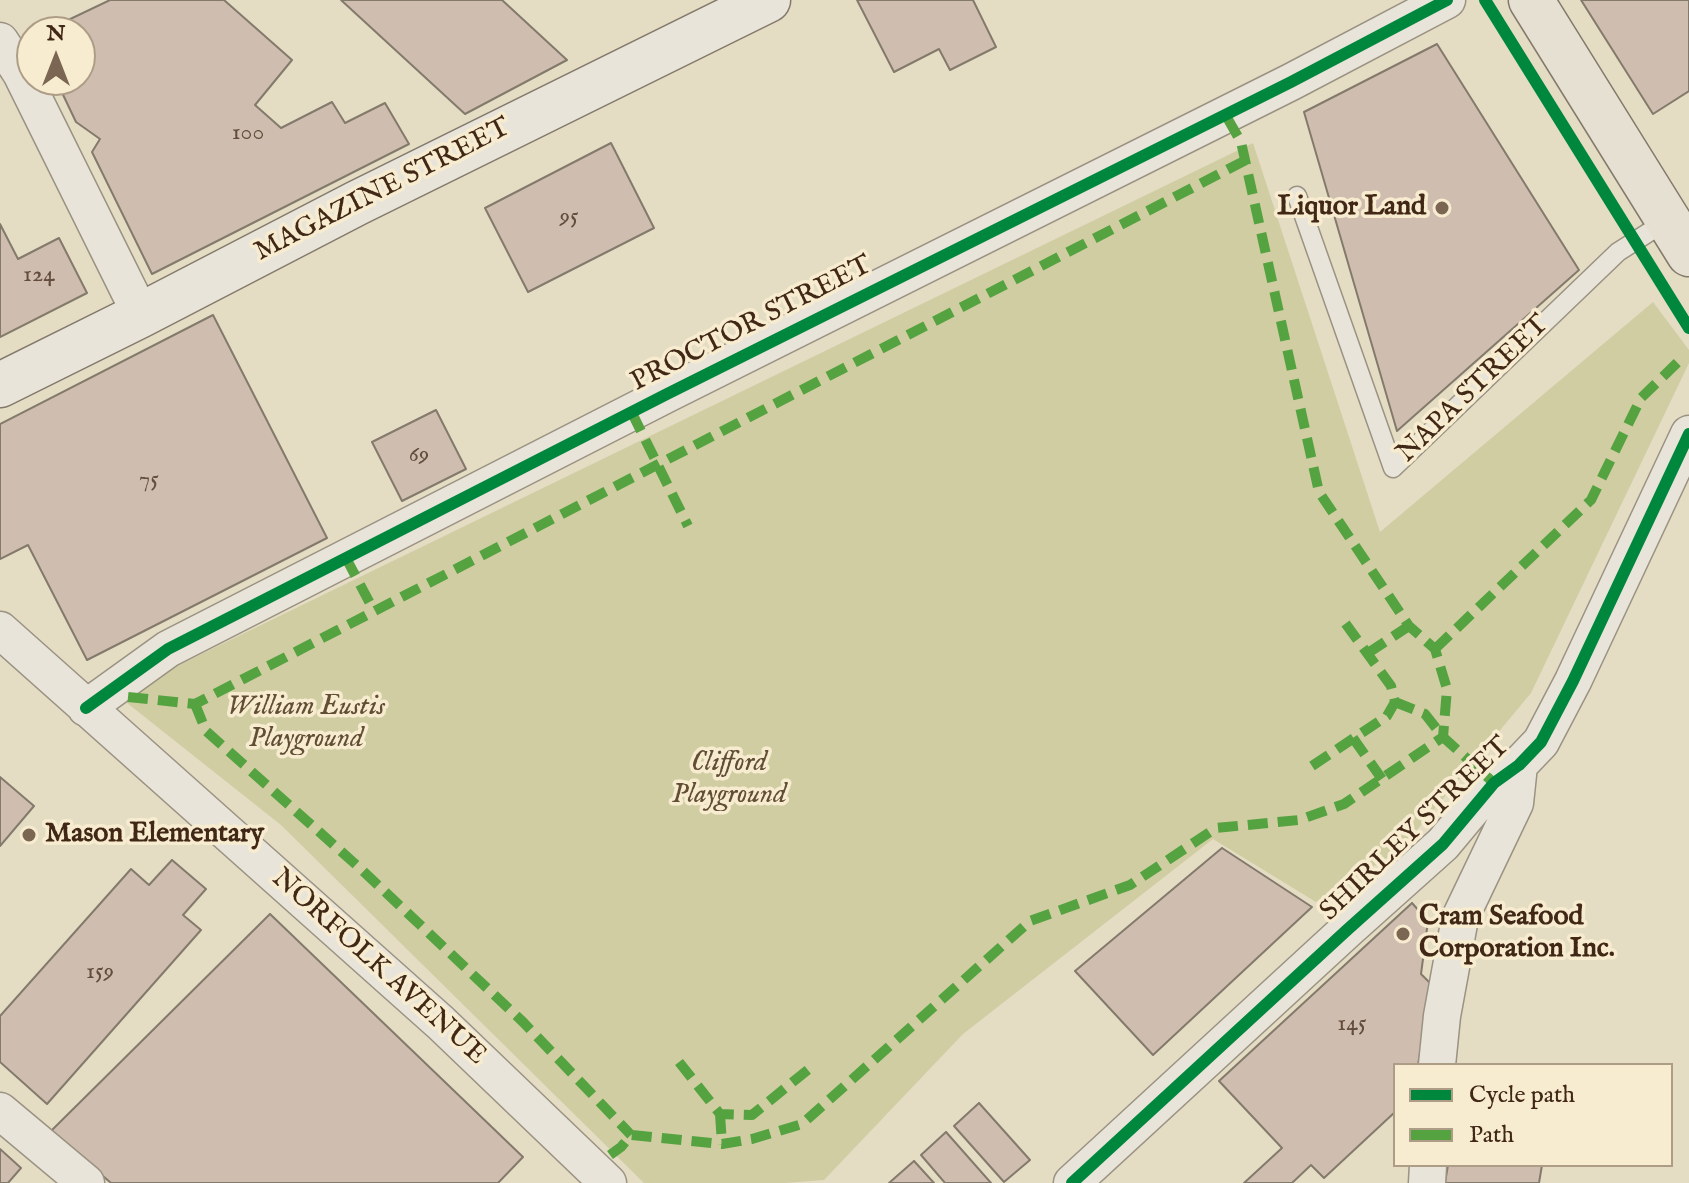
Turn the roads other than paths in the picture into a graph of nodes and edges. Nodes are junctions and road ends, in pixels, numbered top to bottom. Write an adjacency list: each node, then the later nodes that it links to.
1 (768, 0): 7 (main road, MAGAZINE STREET)
2 (1447, 0): 11 (street, PROCTOR STREET)
3 (1531, 0): 6 (main road)
4 (0, 41): 7 (street)
5 (1297, 196): 6 (lane, NAPA STREET)
6 (1678, 237)
7 (141, 315): 8 (main road, MAGAZINE STREET)
8 (0, 385)
9 (1689, 434): 12 (street, SHIRLEY STREET)
10 (0, 630): 11 (street, NORFOLK AVENUE)
11 (86, 708): 16 (street, NORFOLK AVENUE)
12 (1519, 765): 13 (street); 17 (street, SHIRLEY STREET)
13 (1437, 1063)
14 (0, 1111): 15 (street)
15 (86, 1183)
16 (608, 1183)
17 (1072, 1183)

